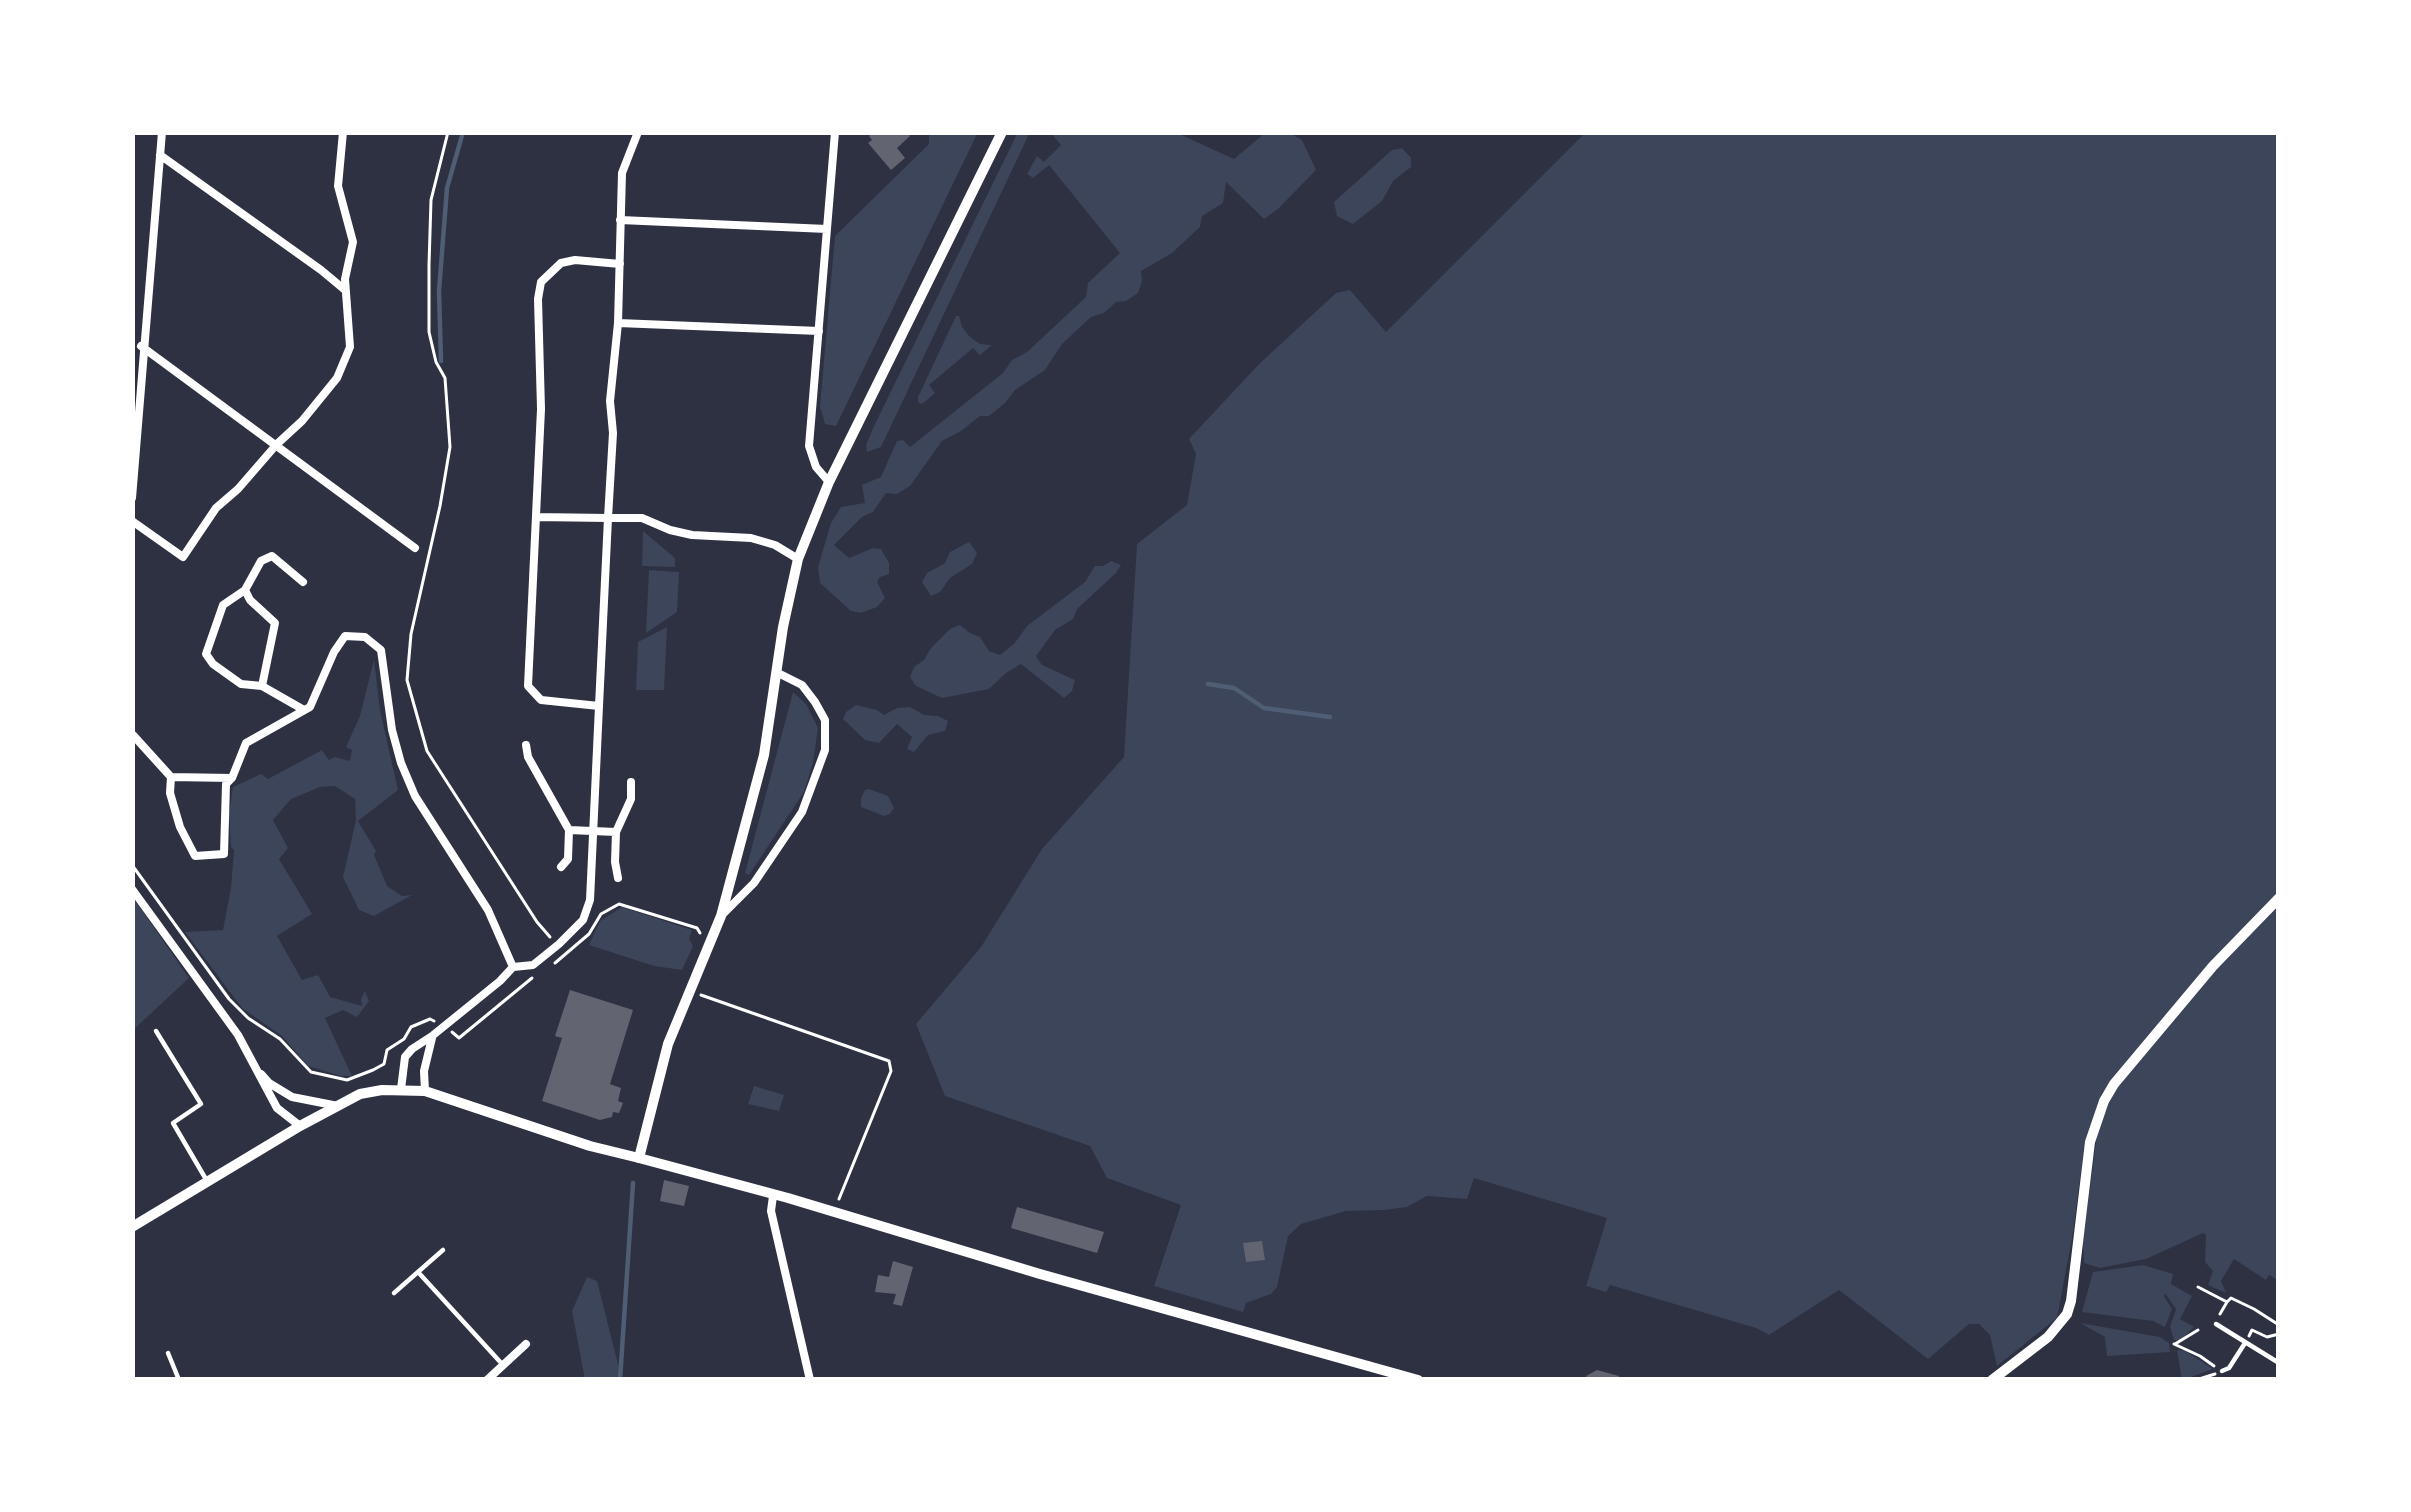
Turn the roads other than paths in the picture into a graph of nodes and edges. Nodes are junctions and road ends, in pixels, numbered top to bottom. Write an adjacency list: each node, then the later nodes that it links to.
1 (162, 132): 6 (street)
2 (343, 132): 10 (street)
3 (638, 132): 7 (street)
4 (835, 132): 8 (street)
5 (1002, 132): 15 (main road)
6 (160, 155): 10 (street); 13 (street)
7 (620, 220): 8 (street); 9 (street)
8 (827, 229): 12 (street)
9 (620, 264): 11 (street); 17 (street)
10 (346, 291): 14 (street)
11 (618, 323): 12 (street); 18 (street)
12 (819, 331): 15 (street)
13 (142, 347): 14 (street); 16 (street)
14 (277, 444): 19 (street); 20 (street)
15 (830, 482): 21 (main road)
16 (132, 498)
17 (536, 517): 18 (street); 26 (street)
18 (608, 518): 21 (street); 26 (street)
19 (132, 521)
20 (415, 548)
21 (798, 559): 24 (main road)
22 (303, 581): 23 (street)
23 (245, 590): 25 (street); 25 (street)
24 (776, 672): 40 (main road); 40 (street)
25 (262, 686): 27 (street)
26 (598, 706): 34 (street)
27 (304, 710): 31 (street); 41 (street)
28 (133, 735): 30 (street)
29 (526, 745): 33 (street)
30 (171, 777): 31 (street); 31 (street)
31 (232, 778)
32 (631, 782): 35 (street)
33 (568, 830): 34 (street); 36 (street)
34 (593, 831): 35 (street); 41 (street)
35 (616, 832): 37 (street)
36 (561, 867)
37 (618, 878)
38 (132, 889): 44 (street)
39 (2279, 898): 67 (main road)
40 (721, 916): 49 (main road)
41 (513, 967): 43 (street)
42 (156, 1031): 50 (lane)
43 (432, 1036): 45 (street); 46 (street)
44 (256, 1068): 47 (street); 48 (street)
45 (401, 1089): 46 (main road); 47 (main road)
46 (425, 1091): 49 (main road)
47 (338, 1106): 48 (main road)
48 (300, 1126): 50 (main road)
49 (639, 1158): 51 (main road)
50 (207, 1181): 52 (main road)
51 (773, 1196): 65 (street); 66 (main road)
52 (132, 1227)
53 (443, 1250): 54 (lane)
54 (418, 1272): 55 (lane); 61 (lane)
55 (394, 1293)
56 (2216, 1324): 57 (lane)
57 (2245, 1342): 60 (lane); 62 (lane)
58 (526, 1344): 61 (street)
59 (168, 1353): 63 (lane)
60 (2279, 1363)
61 (503, 1365): 64 (street)
62 (2222, 1371)
63 (178, 1380)
64 (487, 1380)
65 (810, 1380)
66 (1418, 1380)
67 (1992, 1380)

